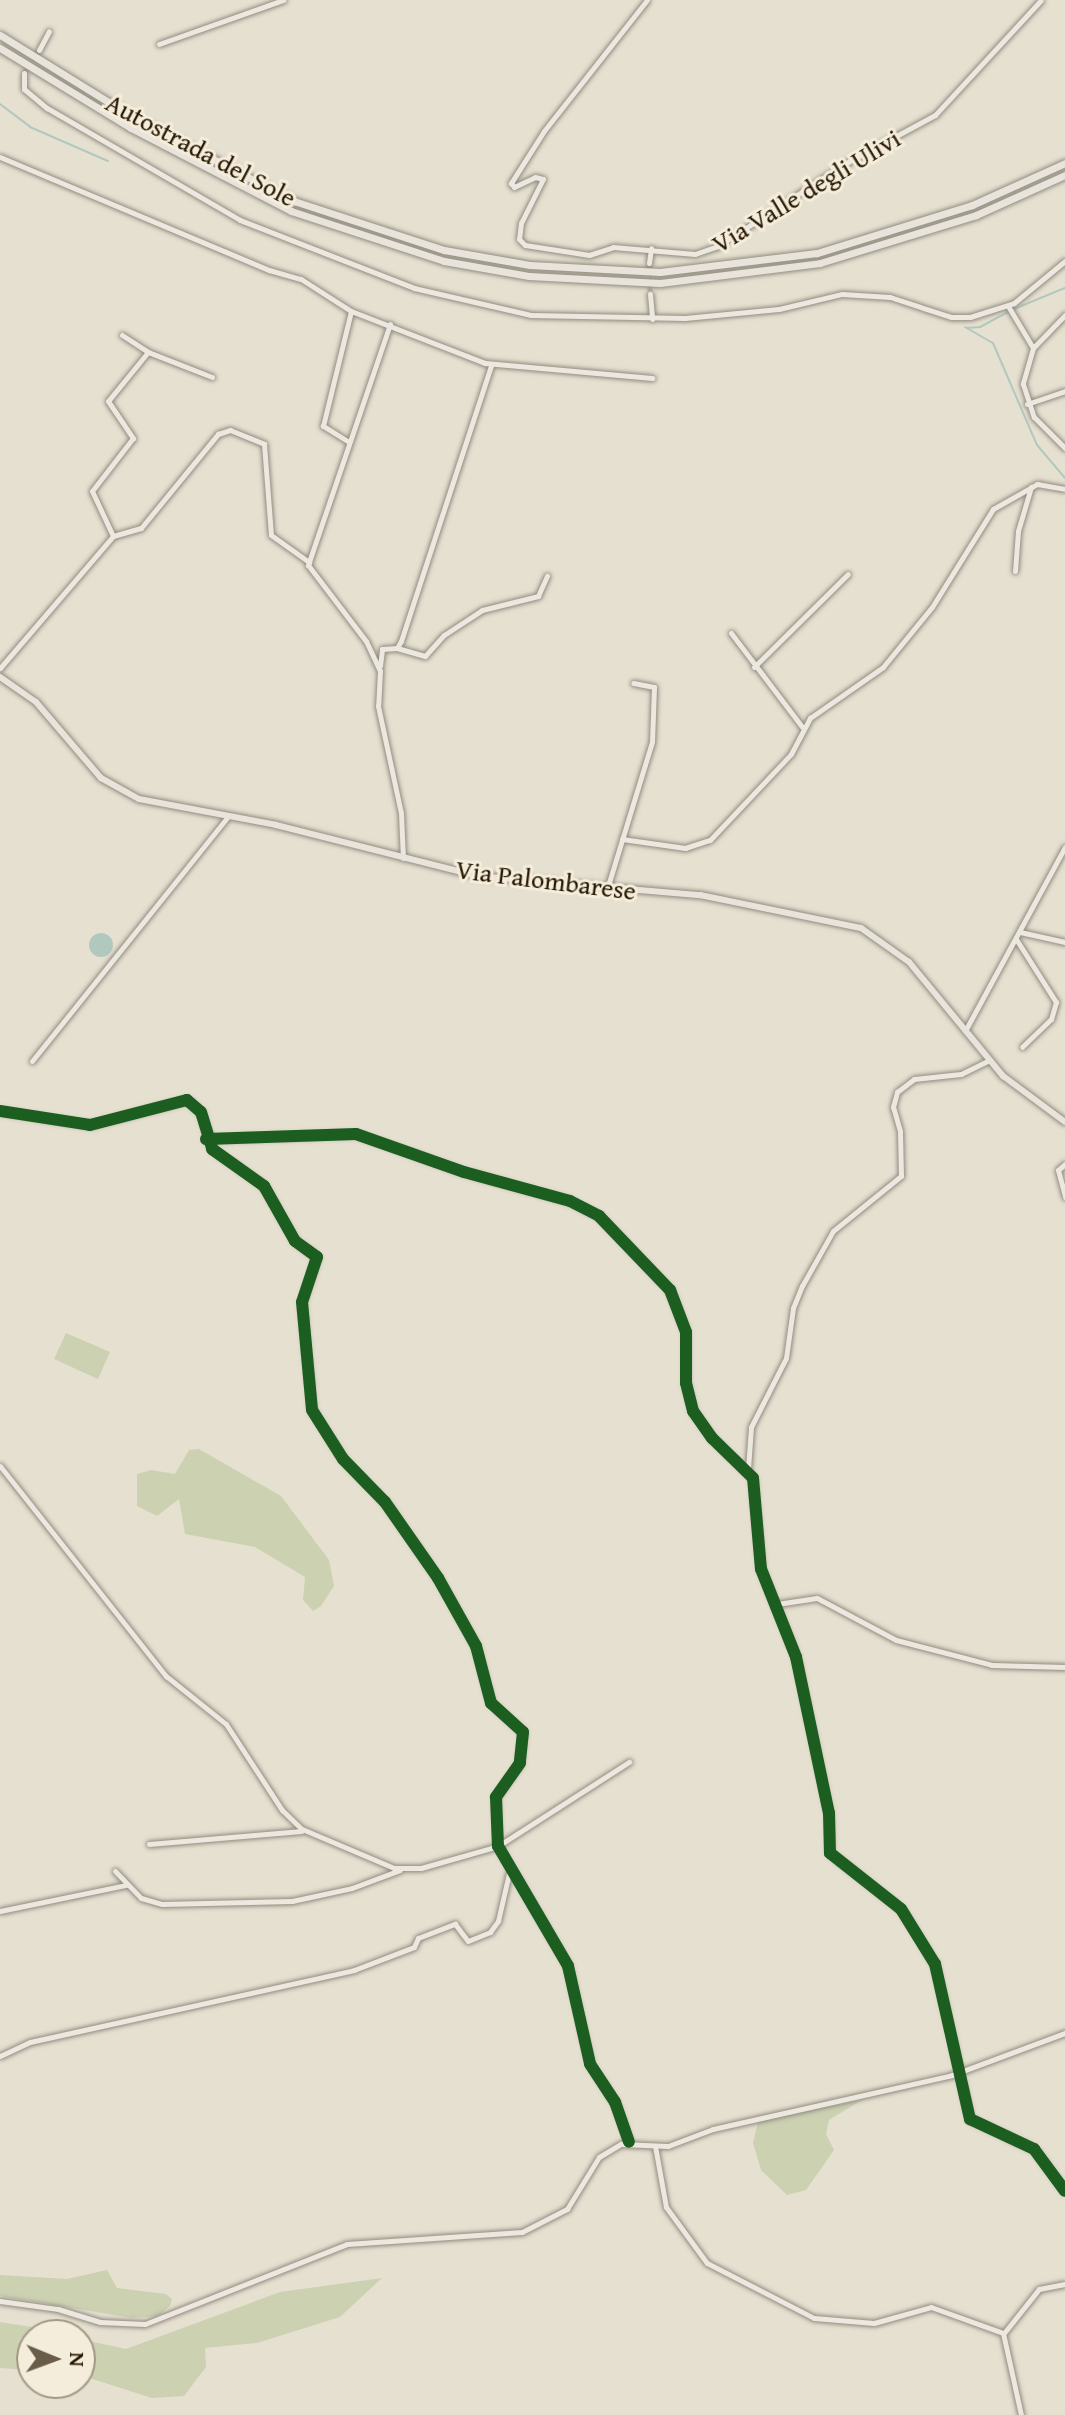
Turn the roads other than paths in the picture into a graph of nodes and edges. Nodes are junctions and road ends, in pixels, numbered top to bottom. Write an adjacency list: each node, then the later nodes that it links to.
1 (283, 0): 6 (street)
2 (647, 0): 13 (street, Via Valle degli Ulivi)
3 (1041, 0): 13 (street, Via Valle degli Ulivi)
4 (49, 31): 8 (street)
5 (0, 35): 11 (highway, Autostrada del Sole)
6 (159, 44)
7 (0, 48): 12 (highway, Autostrada del Sole)
8 (39, 50)
9 (24, 73): 20 (street)
10 (0, 157): 18 (street)
11 (1065, 163)
12 (1065, 175)
13 (651, 248): 15 (street)
14 (1065, 261): 17 (street)
15 (649, 263)
16 (650, 294): 20 (street)
17 (1008, 306): 20 (street); 23 (street)
18 (351, 311): 21 (street); 30 (street)
19 (1065, 315): 23 (street)
20 (652, 319)
21 (390, 324): 25 (street); 30 (street)
22 (122, 335): 24 (street)
23 (1033, 348): 29 (street)
24 (148, 352): 26 (street); 34 (street)
25 (491, 365): 27 (street); 40 (street)
26 (212, 377)
27 (652, 378)
28 (1065, 391): 29 (street)
29 (1027, 404): 31 (street)
30 (350, 443): 35 (street)
31 (1065, 448)
32 (1031, 486): 33 (street); 36 (street); 46 (street)
33 (1065, 489)
34 (113, 536): 35 (street); 42 (street)
35 (309, 562): 43 (street)
36 (1015, 571)
37 (848, 574): 41 (street)
38 (547, 576): 40 (street)
39 (731, 633): 41 (street)
40 (397, 648): 43 (street)
41 (754, 667): 46 (street)
42 (0, 668)
43 (380, 671): 50 (street)
44 (0, 677): 47 (main road, Via Palombarese)
45 (633, 683): 48 (street)
46 (802, 729): 48 (street)
47 (228, 816): 50 (main road, Via Palombarese); 57 (street)
48 (622, 839): 51 (street)
49 (1065, 847): 52 (street)
50 (403, 858): 51 (main road, Via Palombarese)
51 (607, 889): 55 (main road, Via Palombarese)
52 (1020, 932): 53 (street); 54 (street)
53 (1016, 939): 55 (street); 56 (street)
54 (1065, 942)
55 (965, 1031): 58 (main road, Via Palombarese)
56 (1022, 1047)
57 (32, 1061)
58 (988, 1061): 60 (main road, Via Palombarese); 65 (street)
59 (0, 1111): 61 (street)
60 (1065, 1122)
61 (206, 1139): 65 (street); 71 (street)
62 (1065, 1164): 63 (street)
63 (1065, 1197)
64 (0, 1466): 69 (street)
65 (748, 1470): 66 (street)
66 (777, 1604): 67 (street); 79 (street)
67 (1065, 1667)
68 (629, 1762): 71 (street)
69 (306, 1831): 70 (street); 72 (street)
70 (149, 1844)
71 (498, 1846): 72 (street); 74 (street)
72 (401, 1870): 75 (street)
73 (115, 1871): 75 (street)
74 (509, 1872): 78 (street); 80 (street)
75 (126, 1885): 76 (street)
76 (0, 1911)
77 (1065, 2033): 79 (street)
78 (0, 2056)
79 (962, 2073): 81 (street); 82 (street)
80 (629, 2142): 81 (street); 84 (street)
81 (655, 2146): 85 (street)
82 (1065, 2191)
83 (1065, 2284): 85 (street)
84 (0, 2301)
85 (1004, 2333): 86 (street)
86 (1021, 2415)

